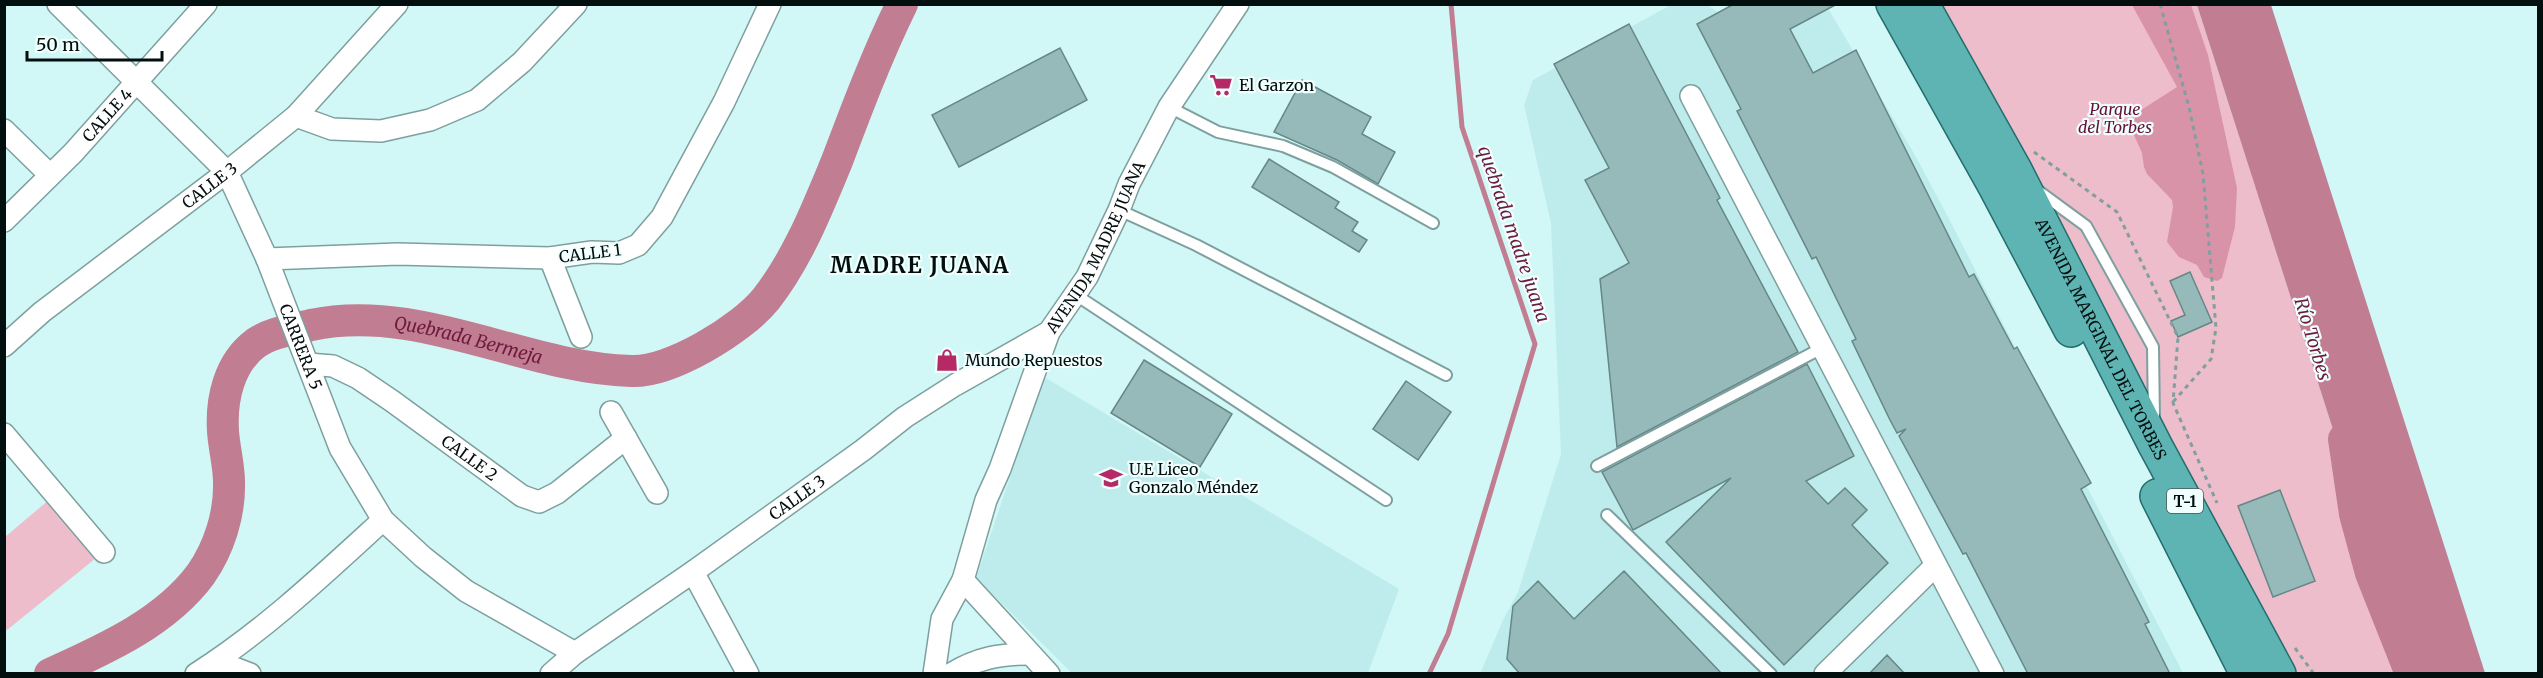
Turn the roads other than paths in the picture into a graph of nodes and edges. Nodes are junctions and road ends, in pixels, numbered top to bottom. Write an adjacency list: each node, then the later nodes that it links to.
1 (58, 4): 9 (street, CARRERA 5)
2 (206, 4): 9 (street, CALLE 4)
3 (397, 4): 12 (street, CALLE 3)
4 (576, 4): 12 (street)
5 (770, 4): 20 (street, CALLE 1)
6 (1238, 4): 11 (street, AVENIDA MADRE JUANA)
7 (1893, 4): 55 (highway, AVENIDA MARGINAL DEL TORBES / T-1)
8 (1922, 4): 14 (highway, AVENIDA MARGINAL DEL TORBES / T-1)
9 (136, 81): 15 (street, CARRERA 5); 16 (street, CALLE 4)
10 (1691, 96): 26 (street)
11 (1169, 107): 17 (street, AVENIDA MADRE JUANA); 19 (lane)
12 (296, 116): 15 (street, CALLE 3)
13 (4, 130): 16 (street)
14 (2015, 170): 32 (highway, AVENIDA MARGINAL DEL TORBES / T-1); 32 (lane)
15 (227, 172): 21 (street, CARRERA 5); 25 (street, CALLE 3)
16 (50, 175): 18 (street, CALLE 4)
17 (1119, 210): 22 (street, AVENIDA MADRE JUANA); 28 (lane)
18 (4, 221)
19 (1433, 223)
20 (550, 258): 21 (street, CALLE 1); 24 (street)
21 (267, 259): 27 (street, CARRERA 5)
22 (1076, 295): 23 (street, AVENIDA MADRE JUANA); 35 (lane)
23 (1049, 332): 40 (street, CALLE 3); 41 (street, AVENIDA MADRE JUANA)
24 (581, 337)
25 (4, 346)
26 (1822, 348): 33 (lane); 39 (street)
27 (304, 355): 31 (street, CALLE 2); 37 (street, CARRERA 5)
28 (1446, 375)
29 (611, 412): 31 (street)
30 (4, 434): 38 (street)
31 (626, 438): 34 (street)
32 (2155, 445): 56 (highway, AVENIDA MARGINAL DEL TORBES / T-1)
33 (1597, 466)
34 (657, 493)
35 (1386, 500)
36 (1607, 515): 52 (lane)
37 (383, 520): 42 (street, CARRERA 5); 44 (street)
38 (105, 552)
39 (1935, 566): 53 (street); 54 (street)
40 (693, 572): 42 (street, CALLE 3); 48 (street)
41 (963, 580): 43 (street); 49 (street, AVENIDA MADRE JUANA)
42 (575, 653): 47 (street, CALLE 3)
43 (1029, 654): 50 (street); 51 (street)
44 (216, 661): 45 (street); 46 (street)
45 (196, 674)
46 (250, 674)
47 (551, 674)
48 (748, 674)
49 (934, 674)
50 (951, 674)
51 (1049, 674)
52 (1771, 674)
53 (1825, 674)
54 (1993, 674)
55 (2247, 674)
56 (2279, 674)

